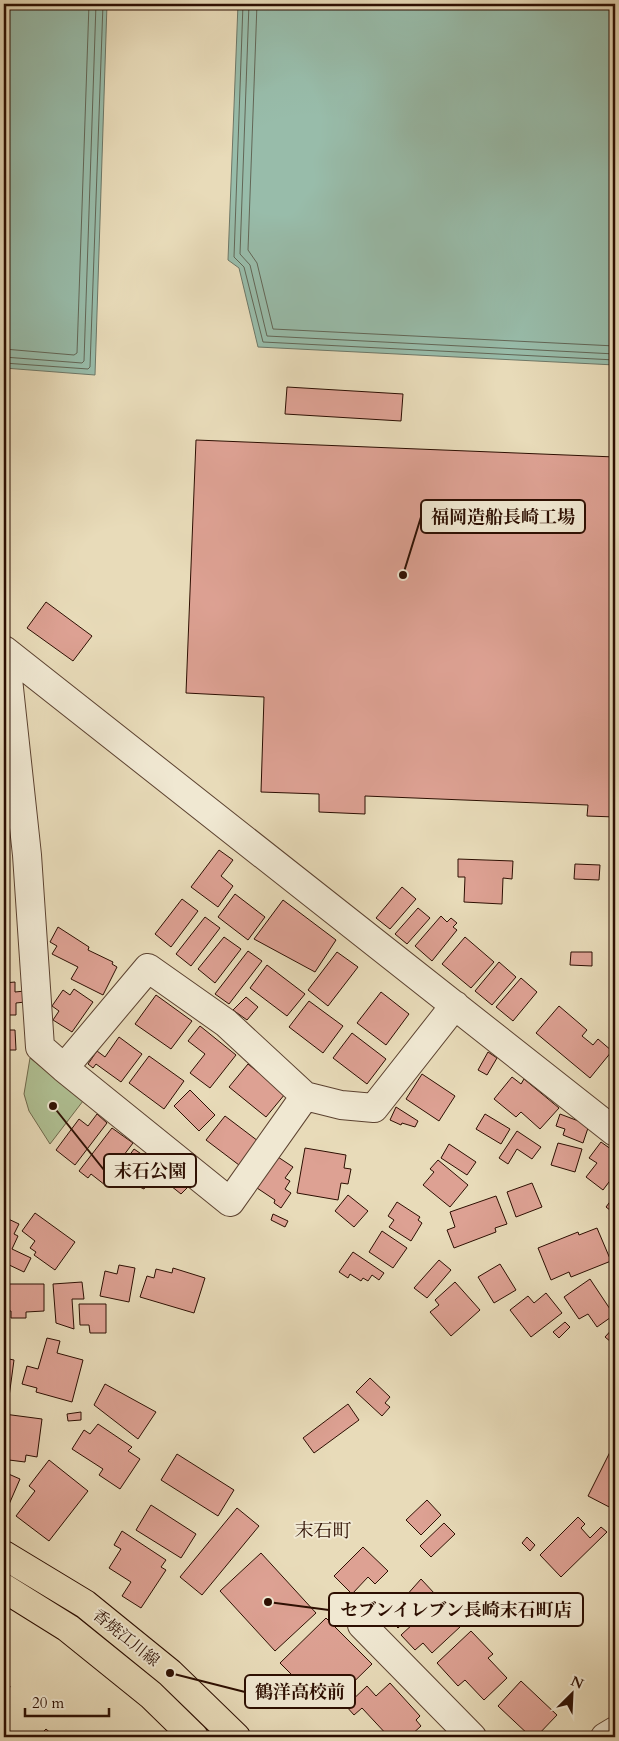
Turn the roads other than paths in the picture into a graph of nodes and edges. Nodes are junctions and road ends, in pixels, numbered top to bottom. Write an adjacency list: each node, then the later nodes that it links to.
1 (4, 651): 2 (street); 3 (street)
2 (454, 1005): 4 (street); 5 (street)
3 (64, 1068): 4 (street); 4 (street)
4 (305, 1096)
5 (615, 1132)
6 (4, 1554): 11 (main road, 香焼江川線)
7 (4, 1588): 10 (main road, 香焼江川線)
8 (362, 1624): 12 (street)
9 (615, 1731): 13 (street)
10 (194, 1737)
11 (236, 1737)
12 (472, 1737)
13 (605, 1737)

